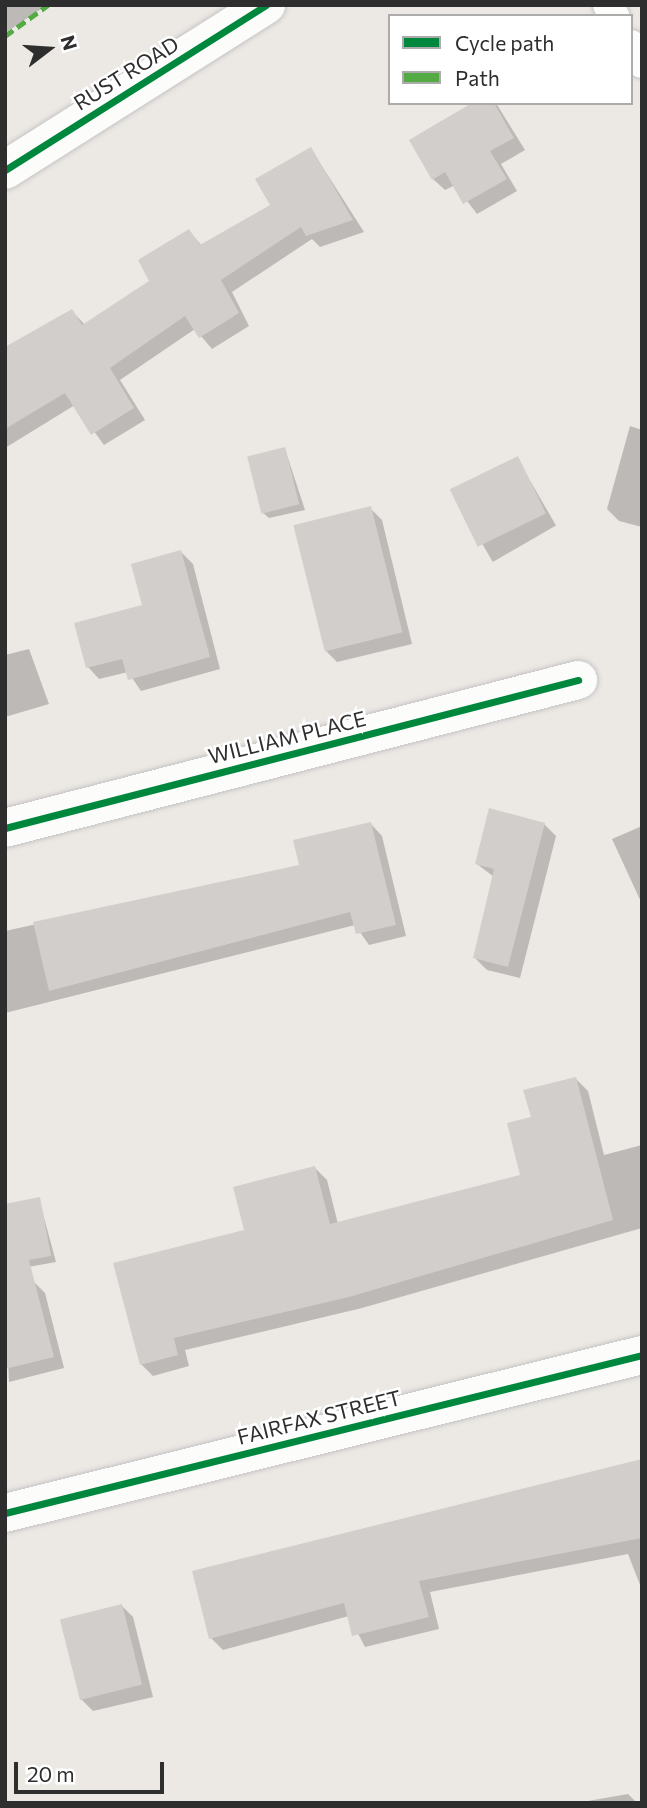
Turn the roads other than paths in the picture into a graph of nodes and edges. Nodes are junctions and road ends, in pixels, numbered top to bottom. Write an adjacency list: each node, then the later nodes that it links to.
1 (266, 5): 2 (street, RUST ROAD)
2 (5, 170)
3 (578, 680): 4 (street, WILLIAM PLACE)
4 (5, 828)
5 (642, 1355): 6 (street, FAIRFAX STREET)
6 (5, 1513)

